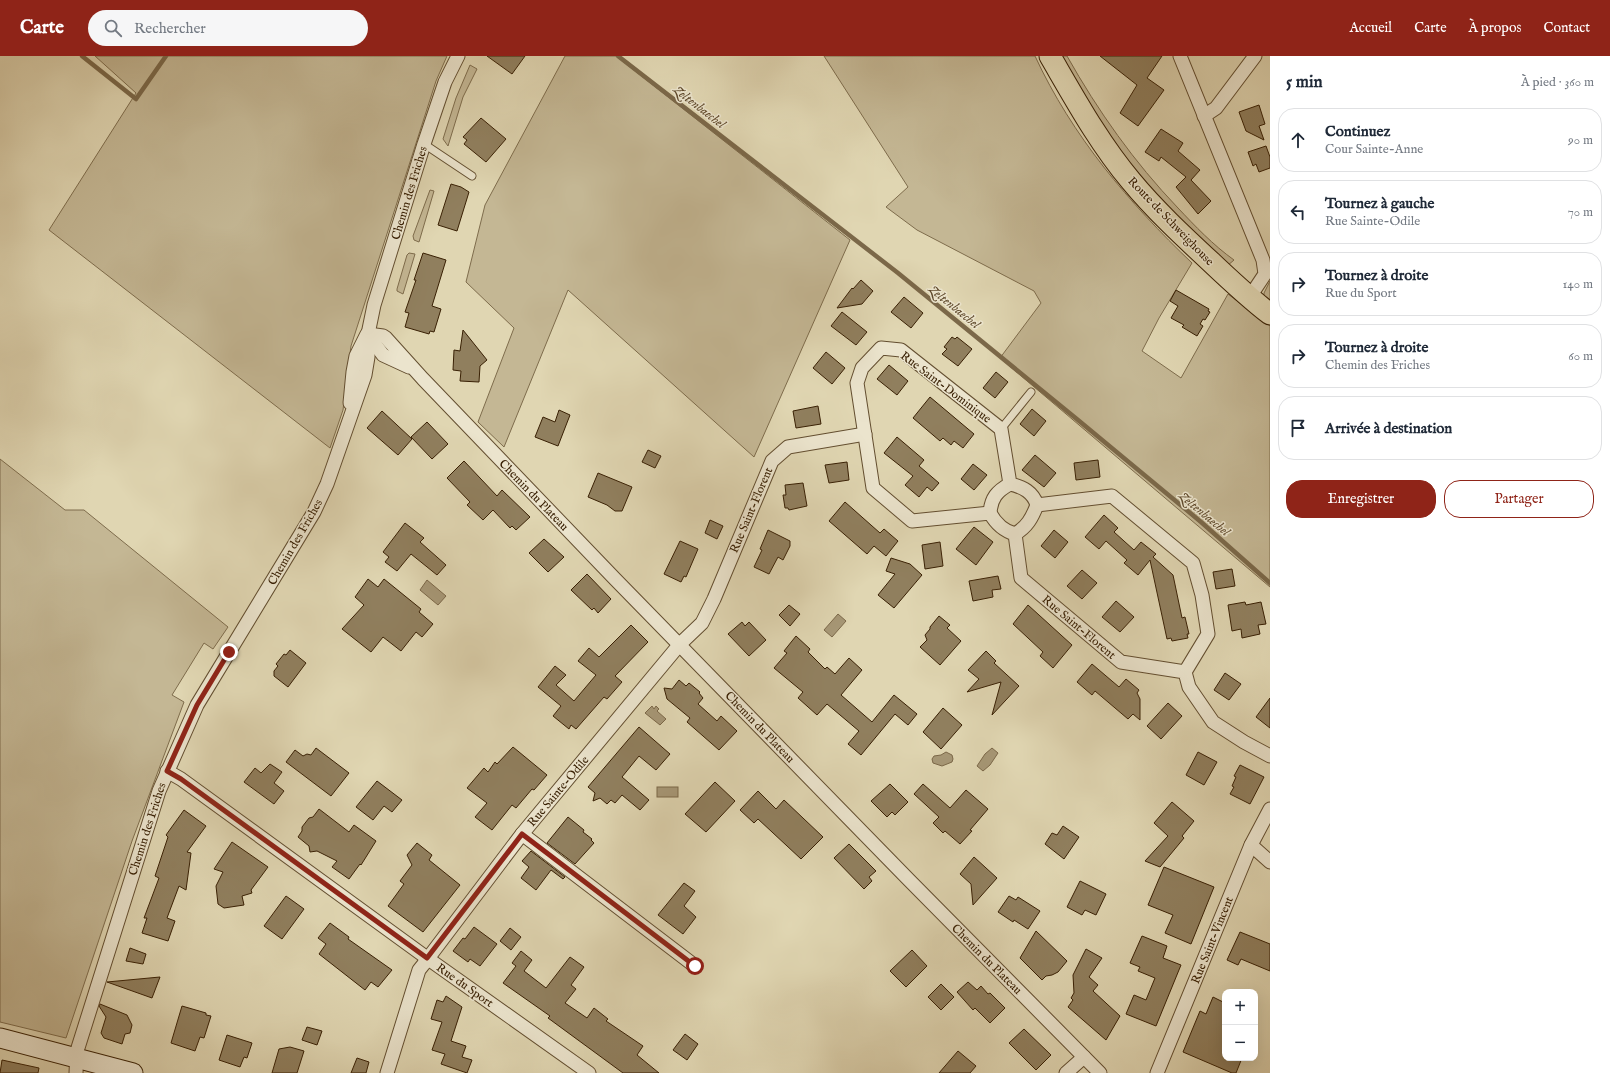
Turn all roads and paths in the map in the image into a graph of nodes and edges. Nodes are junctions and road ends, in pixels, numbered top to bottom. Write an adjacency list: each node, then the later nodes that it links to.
1 (458, 56): 6 (street, Chemin des Friches)
2 (1050, 56): 8 (main road, Route de Schweighouse)
3 (1180, 56): 5 (street)
4 (1255, 56): 5 (street)
5 (1204, 116): 8 (street)
6 (424, 144): 7 (lane); 10 (street, Chemin des Friches)
7 (472, 176)
8 (1249, 298): 9 (main road, Route de Schweighouse)
9 (1270, 314)
10 (368, 334): 18 (street, Chemin du Plateau); 21 (street, Chemin des Friches)
11 (1031, 392): 12 (lane)
12 (1001, 429): 13 (street, Rue Saint-Dominique); 14 (street, Rue Saint-Dominique)
13 (865, 434): 16 (street); 18 (street, Rue Saint-Florent)
14 (1010, 484): 15 (street); 16 (street)
15 (1037, 505): 17 (street); 19 (street)
16 (990, 513): 17 (street)
17 (1015, 534): 19 (street, Rue Saint-Florent)
18 (680, 644): 23 (street, Rue Sainte-Odile); 29 (street, Chemin du Plateau)
19 (1185, 672): 20 (street)
20 (1270, 756)
21 (167, 771): 26 (street, Rue du Sport); 30 (street, Chemin des Friches)
22 (1270, 809): 24 (street, Rue Saint-Vincent)
23 (522, 834): 26 (street, Rue Sainte-Odile); 27 (street)
24 (1250, 845): 25 (street); 36 (street, Rue Saint-Vincent)
25 (1270, 862)
26 (427, 958): 32 (street, Rue Sainte-Odile); 33 (street, Rue du Sport)
27 (695, 966)
28 (0, 1038): 30 (street)
29 (1084, 1057): 34 (street); 35 (street, Chemin du Plateau)
30 (76, 1065): 31 (street)
31 (133, 1073)
32 (387, 1073)
33 (589, 1073)
34 (1066, 1073)
35 (1100, 1073)
36 (1157, 1073)

